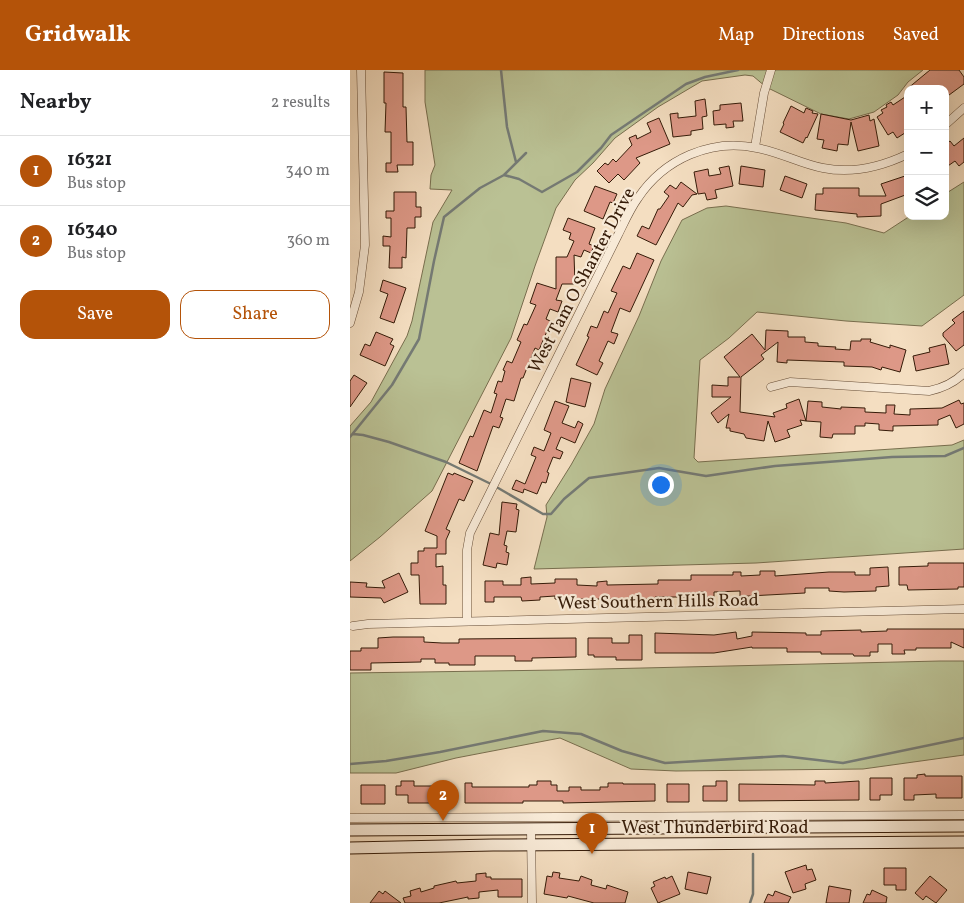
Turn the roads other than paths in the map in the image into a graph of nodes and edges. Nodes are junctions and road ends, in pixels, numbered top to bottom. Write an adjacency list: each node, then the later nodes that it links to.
1 (361, 70): 7 (street)
2 (771, 71): 5 (street)
3 (964, 108): 4 (street)
4 (949, 121)
5 (755, 147): 6 (street, West Tam O Shanter Drive); 11 (street, West Tam O Shanter Drive)
6 (904, 156)
7 (350, 323)
8 (964, 373): 9 (street)
9 (772, 387)
10 (964, 609): 11 (street, West Southern Hills Road)
11 (467, 621): 12 (street, West Southern Hills Road)
12 (353, 626)
13 (350, 818): 15 (street, West Thunderbird Road)
14 (962, 820): 15 (street, West Thunderbird Road); 16 (main road, West Thunderbird Road); 19 (street, West Thunderbird Road)
15 (492, 823): 17 (main road, West Thunderbird Road); 18 (main road, West Thunderbird Road); 21 (main road)
16 (739, 827): 17 (main road, West Thunderbird Road); 20 (main road)
17 (531, 829): 22 (street)
18 (350, 830)
19 (962, 842): 20 (main road, West Thunderbird Road)
20 (739, 844): 22 (main road, West Thunderbird Road)
21 (493, 845): 22 (main road, West Thunderbird Road); 23 (main road, West Thunderbird Road)
22 (532, 845): 24 (street)
23 (350, 848)
24 (532, 903)

